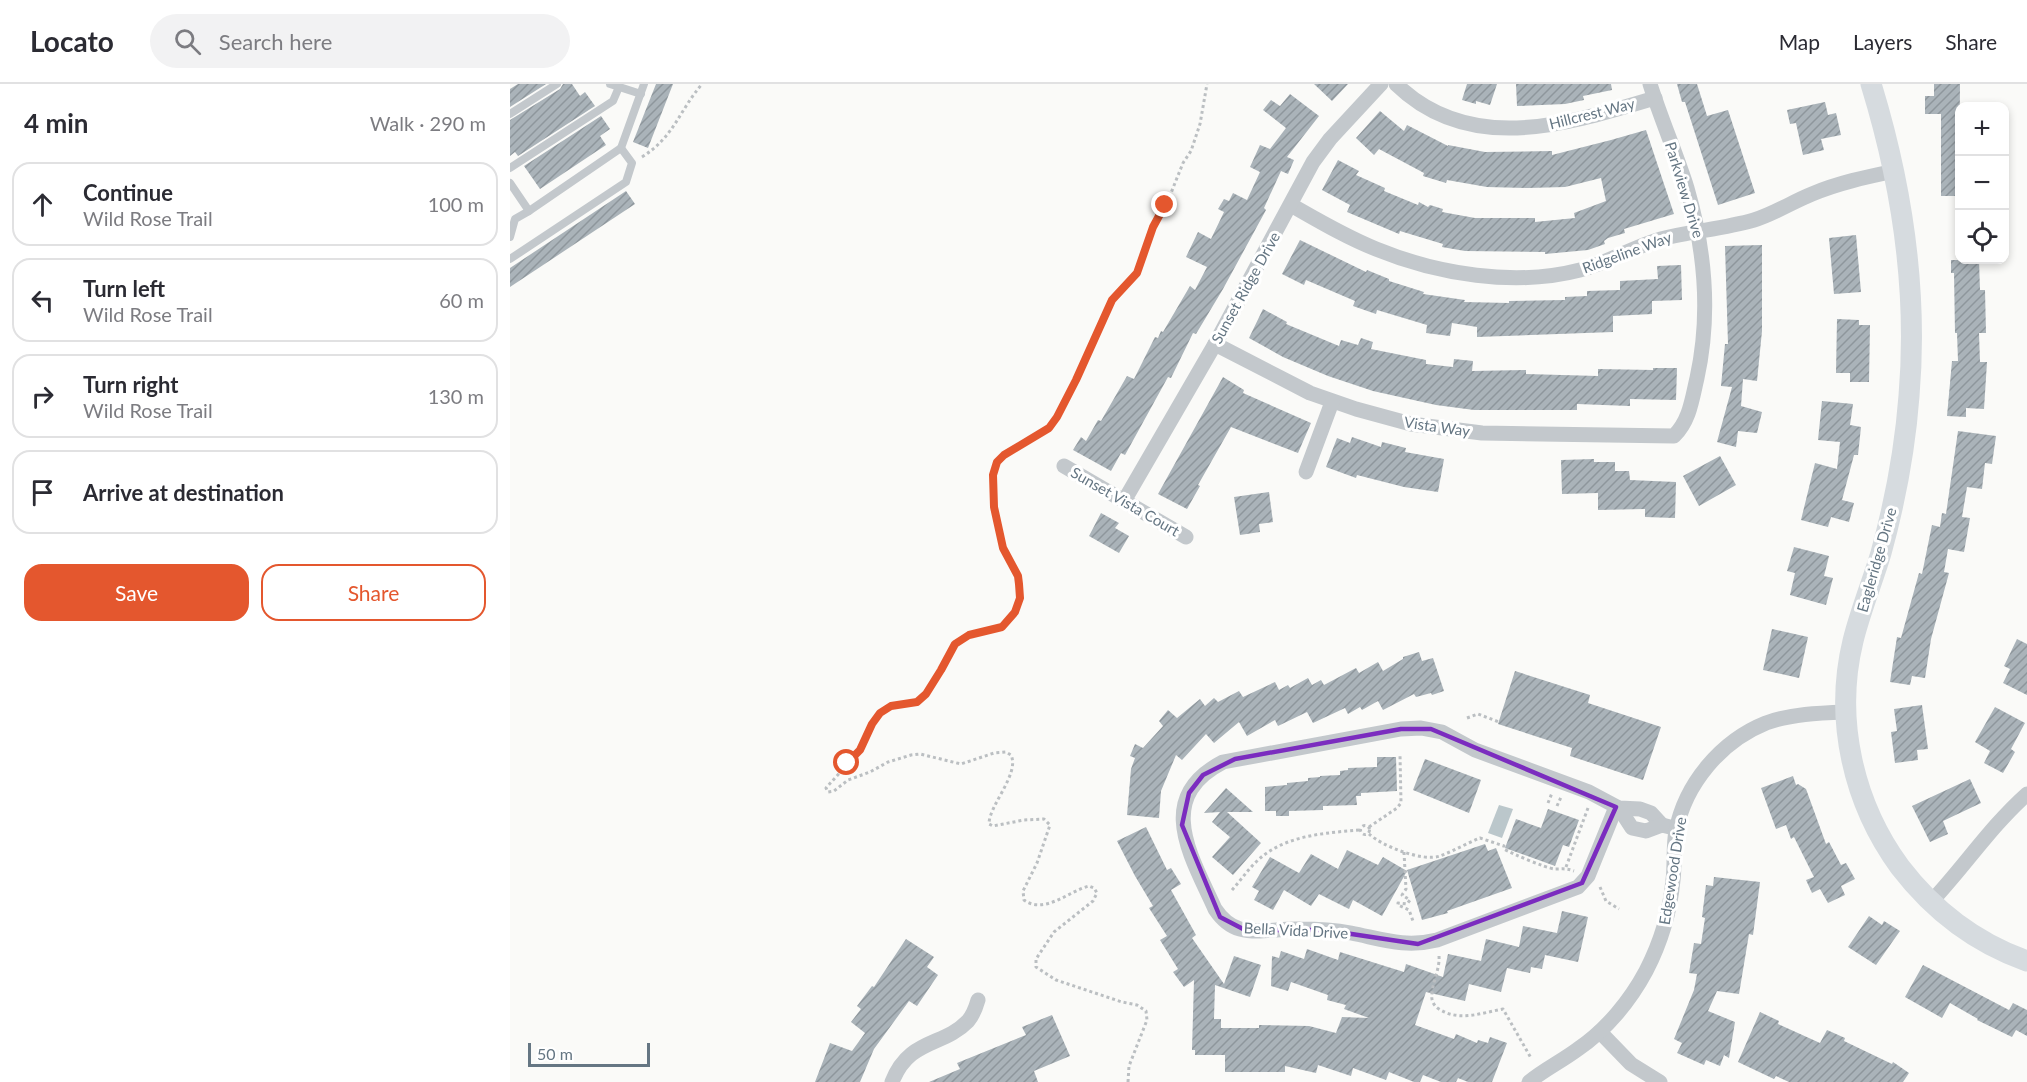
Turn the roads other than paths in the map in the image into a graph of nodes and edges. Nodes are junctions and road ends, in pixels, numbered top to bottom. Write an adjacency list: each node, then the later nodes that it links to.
1 (557, 84): 10 (lane)
2 (610, 84): 7 (lane)
3 (644, 84): 9 (lane)
4 (1380, 84): 15 (street, Sunset Ridge Drive)
5 (1396, 84): 8 (street, Hillcrest Way)
6 (1871, 84): 13 (main road, Eagleridge Drive)
7 (618, 87): 9 (lane); 12 (lane)
8 (1652, 91): 17 (street, Parkview Drive)
9 (640, 94): 11 (lane)
10 (510, 114)
11 (621, 148): 16 (lane); 19 (lane)
12 (510, 168)
13 (1895, 171): 17 (street, Ridgeline Way); 27 (main road, Eagleridge Drive)
14 (510, 183): 16 (lane)
15 (1291, 205): 17 (street, Ridgeline Way); 20 (street, Sunset Ridge Drive)
16 (529, 211): 18 (lane)
17 (1698, 231): 22 (street, Parkview Drive)
18 (510, 237)
19 (510, 259)
20 (1215, 344): 21 (street, Vista Way); 25 (street, Sunset Ridge Drive)
21 (1332, 402): 22 (street, Vista Way); 24 (street)
22 (1674, 436)
23 (1064, 466): 25 (street, Sunset Vista Court)
24 (1306, 472)
25 (1124, 501): 26 (street, Sunset Vista Court)
26 (1186, 537)
27 (1846, 712): 30 (street, Edgewood Drive); 31 (main road, Eagleridge Drive)
28 (2027, 794): 31 (street)
29 (1617, 808): 29 (street, Bella Vida Drive); 30 (street, Bella Vida Drive)
30 (1670, 827): 34 (street, Edgewood Drive)
31 (1930, 902): 32 (main road, Eagleridge Drive)
32 (2027, 961)
33 (978, 1000): 35 (street)
34 (1600, 1032): 36 (street, Edgewood Drive); 37 (street)
35 (892, 1082)
36 (1529, 1082)
37 (1659, 1082)

